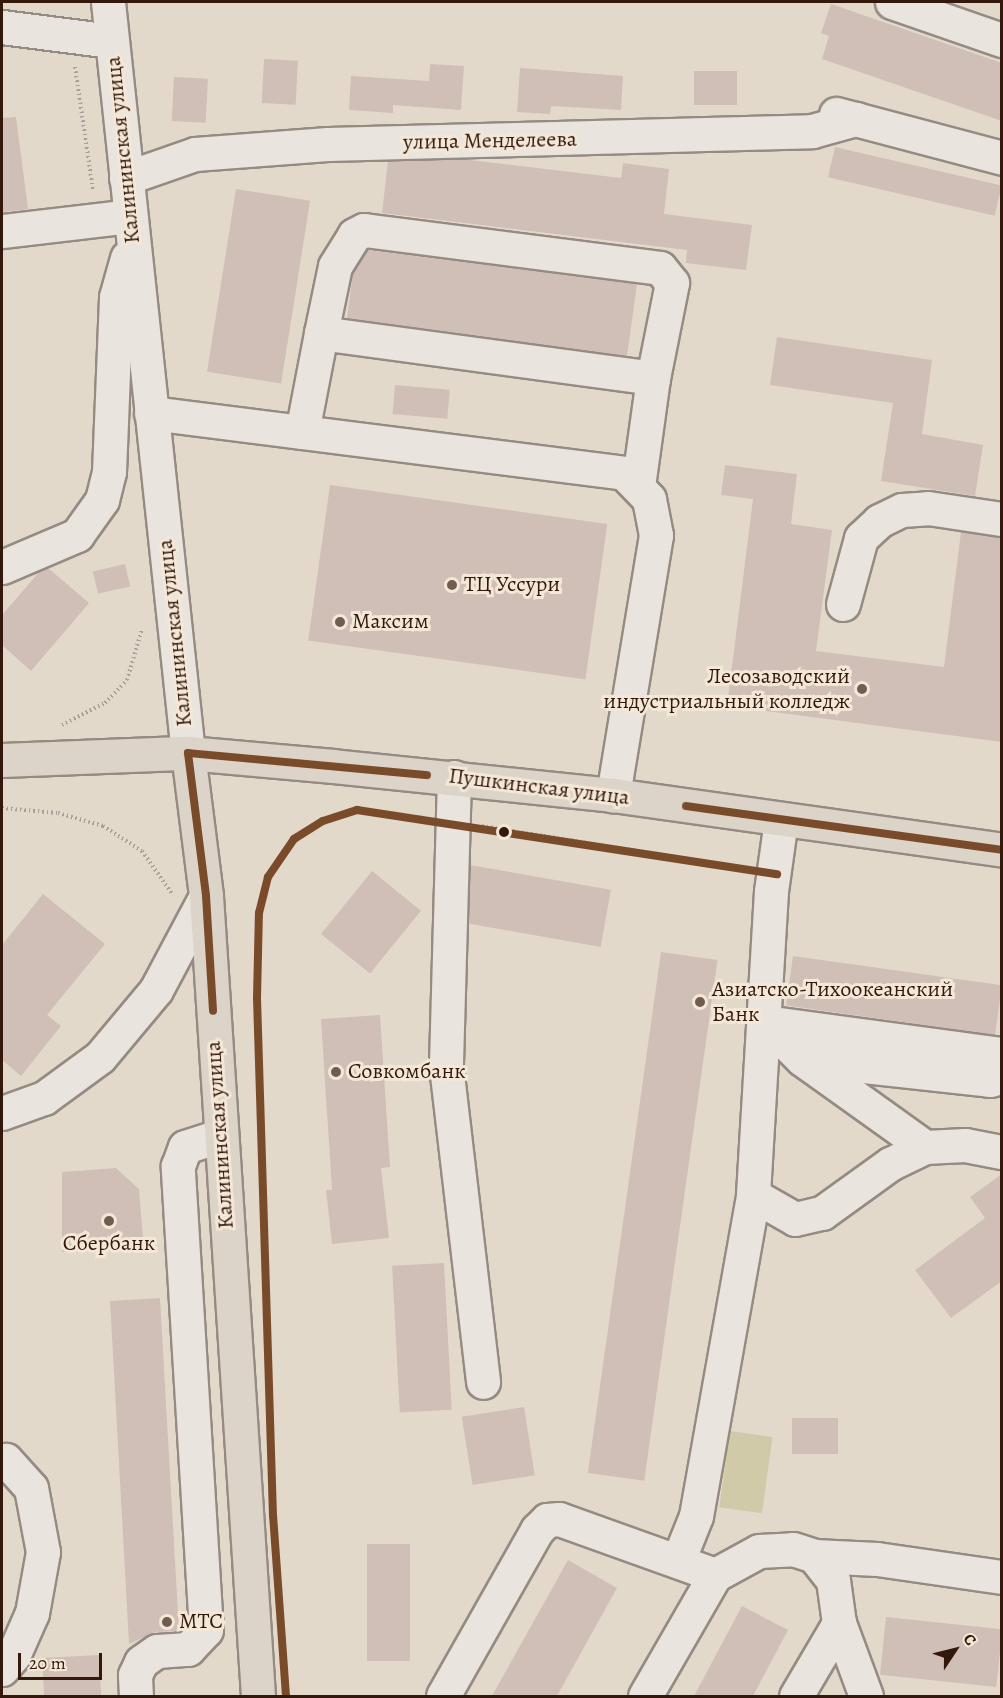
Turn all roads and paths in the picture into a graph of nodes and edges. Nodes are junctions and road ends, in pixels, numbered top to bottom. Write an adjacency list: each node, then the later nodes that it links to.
1 (108, 2): 5 (street, Калининская улица)
2 (892, 2): 4 (street)
3 (2, 27): 5 (street)
4 (1002, 40)
5 (111, 41): 7 (street, Калининская улица)
6 (1002, 158): 7 (street, улица Менделеева)
7 (126, 178): 8 (street, Калининская улица)
8 (131, 228): 9 (street); 12 (street, Калининская улица); 16 (street)
9 (2, 231)
10 (321, 333): 11 (street); 11 (street); 13 (street)
11 (653, 378): 14 (street)
12 (151, 413): 13 (street); 18 (street, Калининская улица)
13 (302, 432): 14 (street)
14 (638, 486): 21 (street)
15 (1002, 519): 17 (street)
16 (2, 567)
17 (843, 604)
18 (188, 753): 19 (main road, Пушкинская улица); 20 (main road, Пушкинская улица); 27 (main road, Калининская улица)
19 (2, 760)
20 (454, 777): 21 (main road, Пушкинская улица); 24 (street)
21 (613, 795): 23 (main road, Пушкинская улица)
22 (2, 808): 28 (path)
23 (781, 820): 25 (main road, Пушкинская улица); 26 (street)
24 (456, 822): 26 (path); 38 (path); 39 (street)
25 (1002, 850)
26 (777, 874): 29 (street)
27 (206, 896): 28 (street); 34 (main road, Калининская улица)
28 (185, 940): 33 (street)
29 (765, 1022): 30 (street); 31 (street); 37 (street)
30 (1002, 1054)
31 (802, 1059): 32 (street); 35 (street)
32 (1002, 1077)
33 (2, 1113)
34 (219, 1136): 47 (street); 48 (main road, Калининская улица)
35 (925, 1147): 36 (street); 37 (street)
36 (1002, 1152)
37 (753, 1195): 42 (street)
38 (267, 1328)
39 (483, 1382)
40 (3, 1461): 46 (street)
41 (814, 1556): 43 (street); 44 (street); 45 (street)
42 (678, 1561): 43 (street); 49 (street)
43 (715, 1575): 50 (street)
44 (1002, 1577)
45 (839, 1623): 51 (street); 52 (street)
46 (2, 1669)
47 (136, 1696)
48 (258, 1696)
49 (443, 1696)
50 (645, 1696)
51 (796, 1696)
52 (866, 1696)

